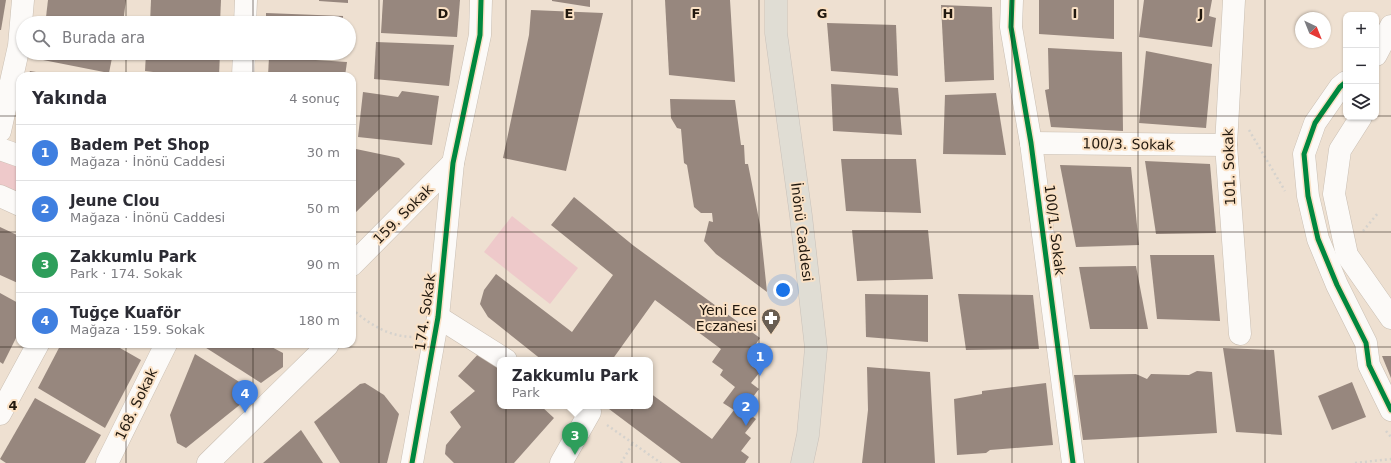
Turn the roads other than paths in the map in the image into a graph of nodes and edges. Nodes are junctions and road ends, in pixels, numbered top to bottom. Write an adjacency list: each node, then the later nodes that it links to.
1 (23, 0): 7 (street)
2 (246, 0): 8 (street)
3 (481, 0): 21 (street, 174. Sokak)
4 (776, 0): 39 (main road, İnönü Caddesi)
5 (1012, 0): 17 (street, 100/1. Sokak)
6 (1234, 0): 18 (street, 101. Sokak)
7 (22, 16)
8 (245, 16)
9 (1391, 26): 10 (street)
10 (1379, 53)
11 (16, 59): 16 (street)
12 (244, 60): 13 (street)
13 (243, 72)
14 (1344, 84): 33 (street)
15 (1359, 120): 25 (street)
16 (0, 131)
17 (1031, 143): 18 (street, 100/3. Sokak); 40 (street, 100/1. Sokak)
18 (1226, 145): 27 (street, 101. Sokak)
19 (0, 149): 20 (street)
20 (16, 155)
21 (453, 164): 24 (street, 159. Sokak); 26 (street, 174. Sokak)
22 (0, 196): 23 (street)
23 (16, 203)
24 (356, 261)
25 (1391, 318)
26 (437, 327): 31 (street); 37 (street, 174. Sokak)
27 (1240, 334)
28 (36, 348): 34 (street)
29 (164, 348): 35 (street, 168. Sokak)
30 (323, 348): 36 (street)
31 (500, 357)
32 (585, 409): 38 (street)
33 (1391, 410)
34 (0, 414)
35 (107, 463)
36 (208, 463)
37 (412, 463)
38 (561, 463)
39 (802, 463)
40 (1073, 463)

